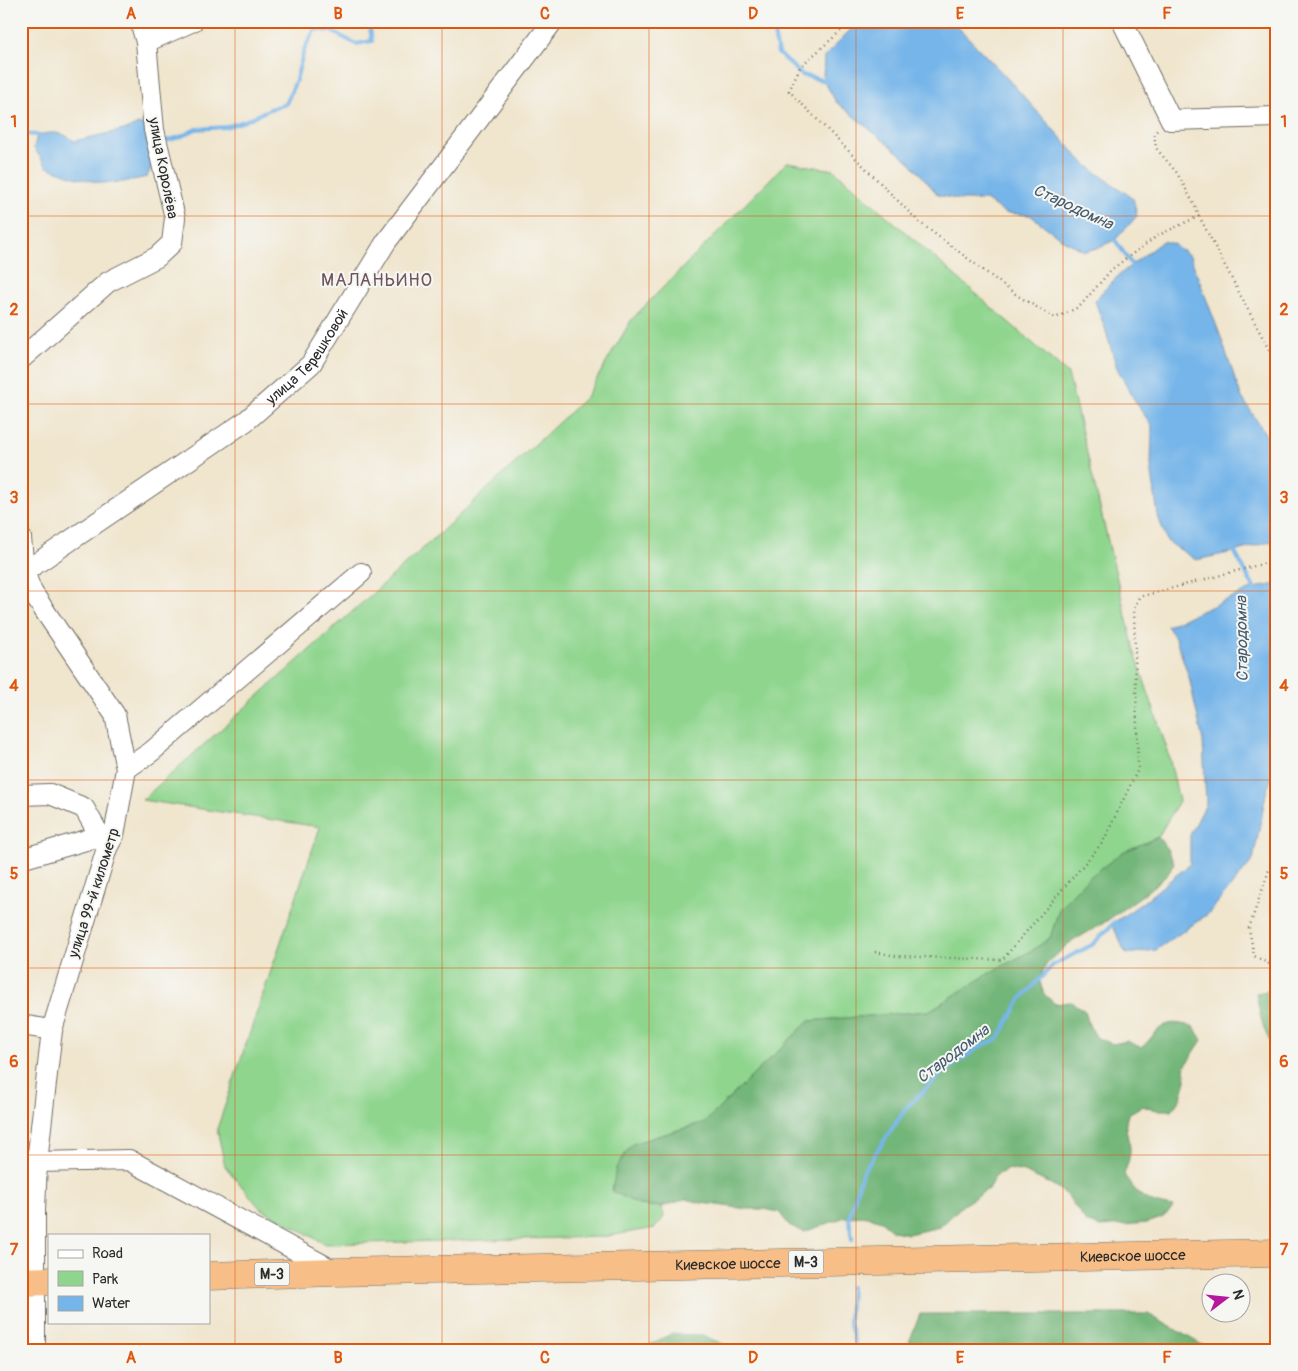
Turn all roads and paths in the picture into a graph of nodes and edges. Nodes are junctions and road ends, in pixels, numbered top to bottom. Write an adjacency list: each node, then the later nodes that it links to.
1 (140, 21): 7 (street, улица Королёва)
2 (193, 21): 7 (street)
3 (553, 21): 15 (street, улица Терешковой)
4 (852, 21): 10 (path)
5 (1090, 21): 6 (path)
6 (1117, 22): 9 (street)
7 (146, 42): 11 (street, улица Королёва)
8 (1277, 117): 9 (street)
9 (1171, 120): 10 (path)
10 (1198, 216): 12 (path)
11 (21, 359)
12 (1277, 365)
13 (21, 538): 15 (street)
14 (1277, 560): 22 (path)
15 (23, 566): 17 (street, улица 99-й километр)
16 (361, 573): 17 (street)
17 (126, 769): 19 (street, улица 99-й километр)
18 (21, 795): 19 (street)
19 (103, 842): 21 (street); 25 (street, улица 99-й километр)
20 (1277, 847): 23 (path)
21 (21, 858)
22 (875, 952)
23 (1277, 968)
24 (21, 1025): 25 (street)
25 (52, 1030): 26 (street, улица 99-й километр)
26 (29, 1160): 27 (street, улица 99-й километр); 29 (street)
27 (28, 1207): 31 (street, улица 99-й километр)
28 (1277, 1253): 29 (highway, Киевское шоссе / М-3)
29 (336, 1272): 30 (highway, Киевское шоссе / М-3)
30 (210, 1276)
31 (35, 1281): 32 (street)
32 (35, 1350)

